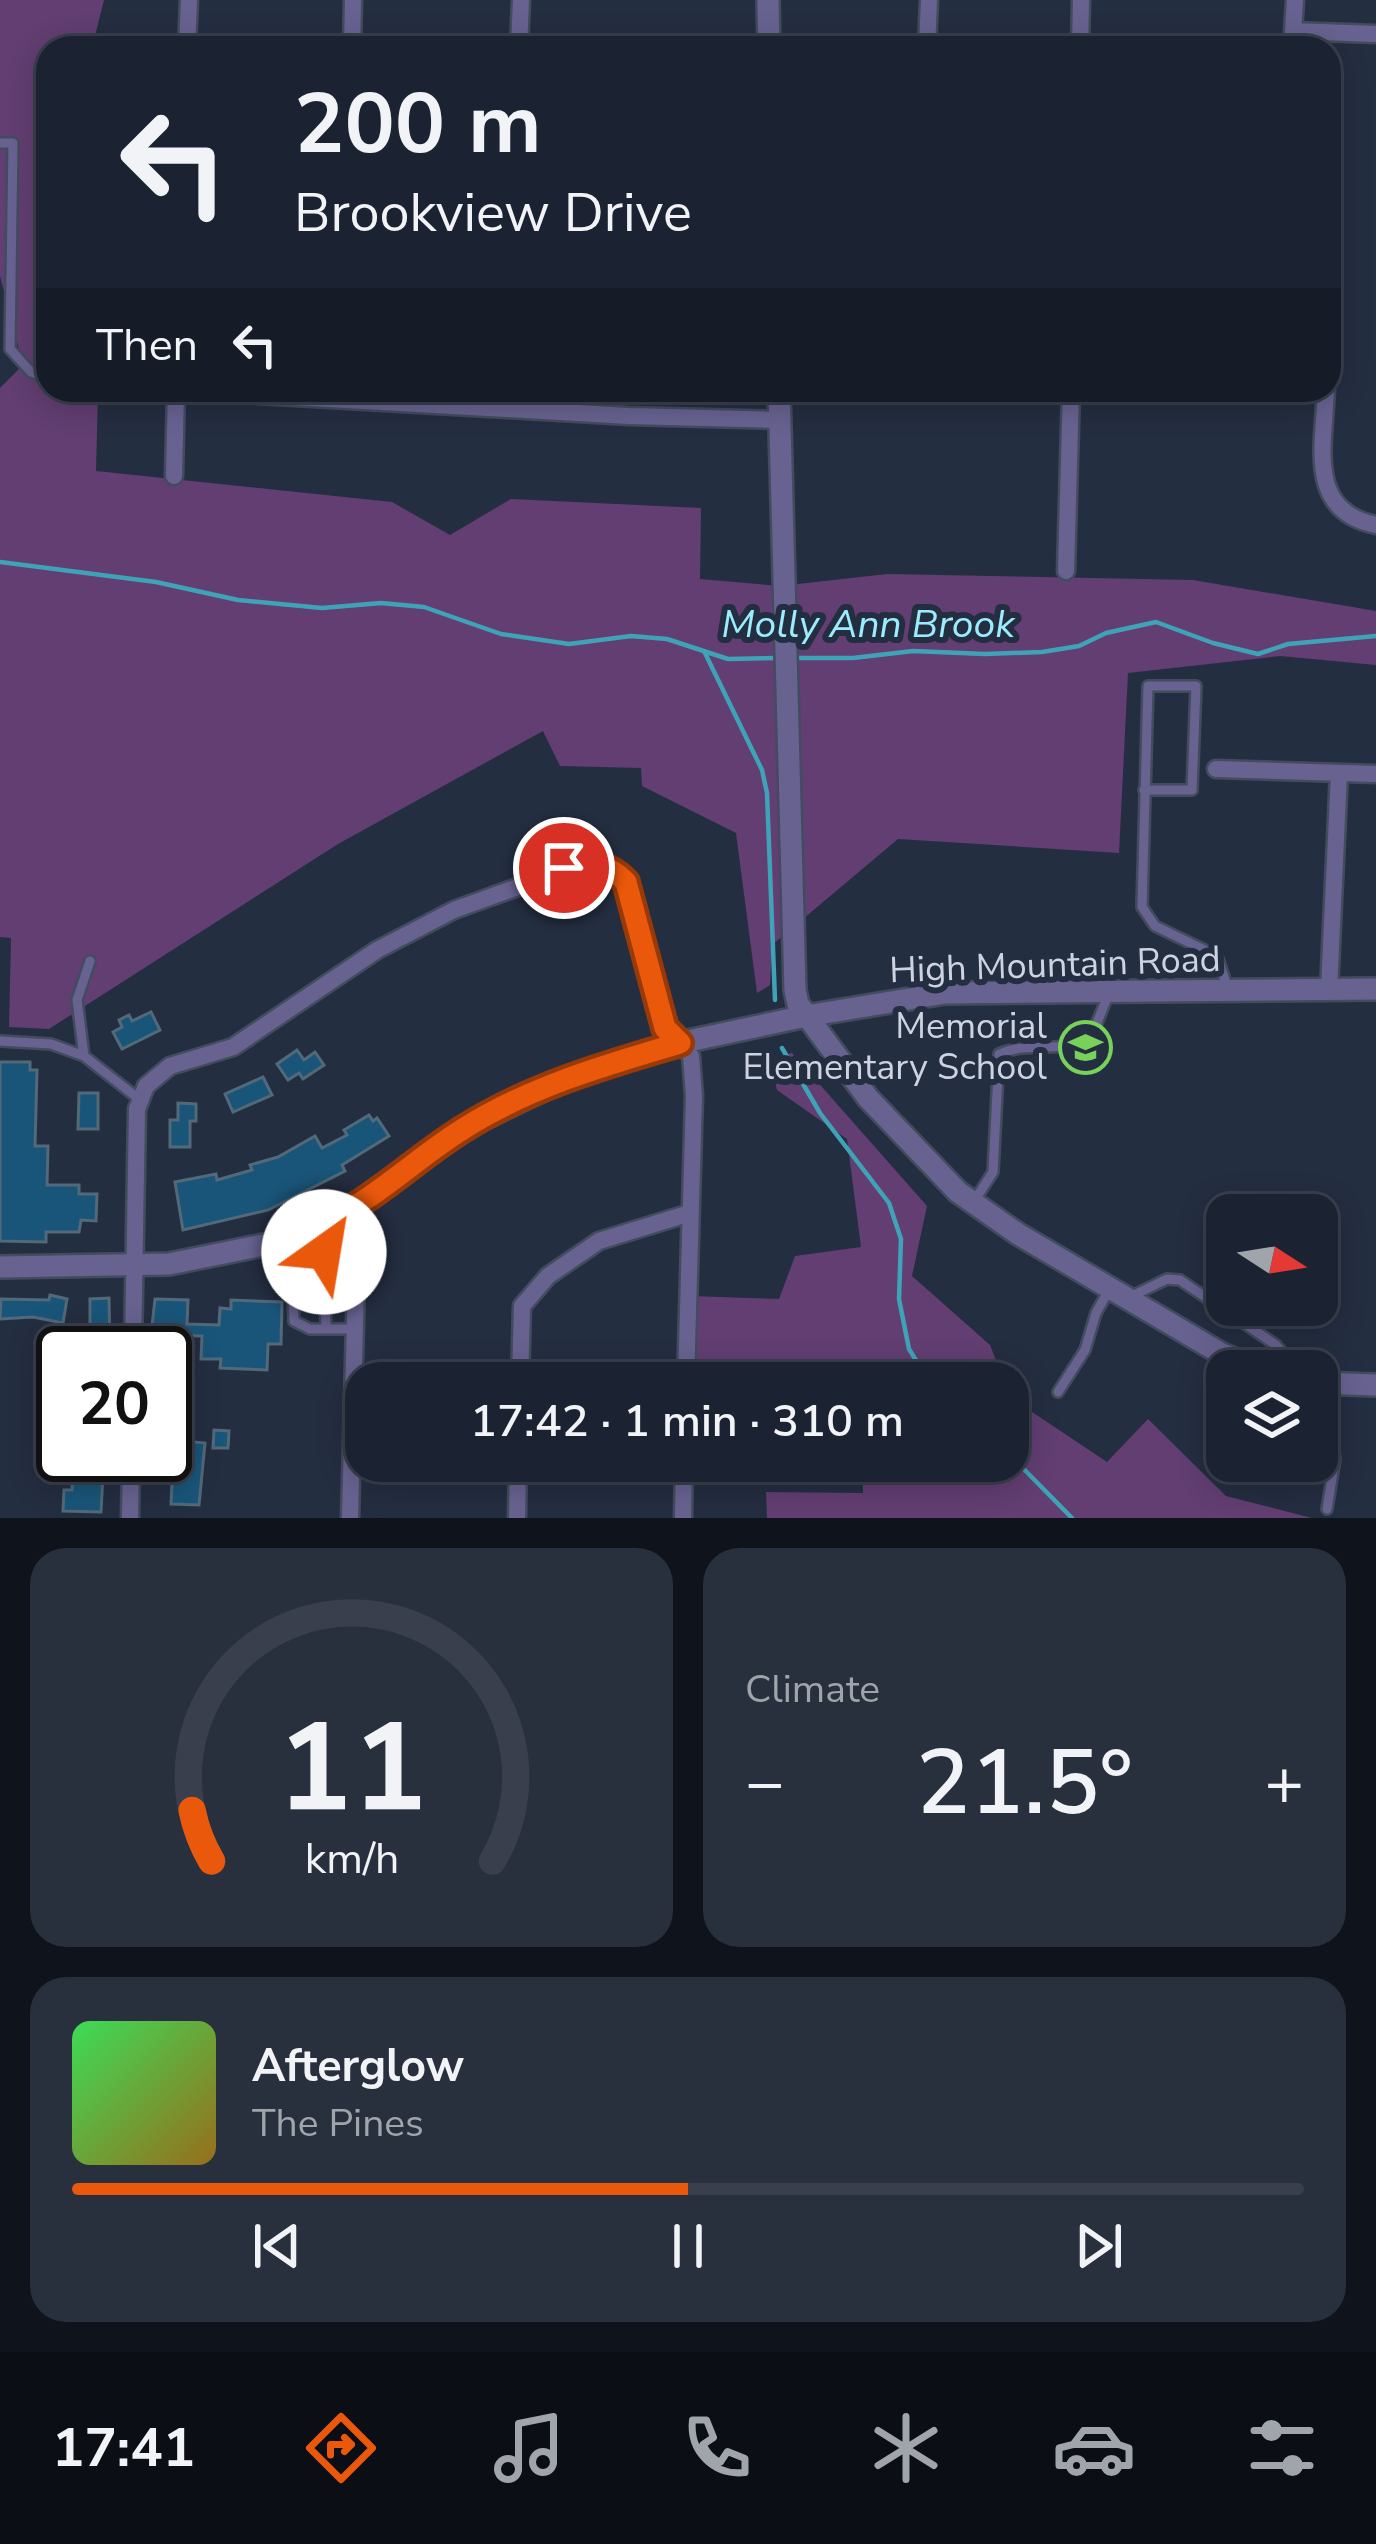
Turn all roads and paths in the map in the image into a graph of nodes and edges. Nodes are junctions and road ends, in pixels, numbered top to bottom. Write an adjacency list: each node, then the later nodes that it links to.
1 (520, 0): 9 (street)
2 (768, 0): 10 (street)
3 (929, 0): 11 (street)
4 (1081, 0): 12 (street)
5 (1294, 0): 13 (street)
6 (189, 4): 8 (street)
7 (1376, 34): 14 (street)
8 (188, 36)
9 (519, 36)
10 (769, 36)
11 (927, 36)
12 (1080, 36)
13 (1293, 36)
14 (1341, 36)
15 (0, 142): 16 (lane)
16 (36, 374)
17 (175, 402): 23 (street)
18 (546, 402): 22 (street)
19 (778, 402): 22 (street)
20 (1071, 402): 25 (street)
21 (1326, 402): 24 (street)
22 (779, 420): 36 (street)
23 (174, 476)
24 (1376, 525)
25 (1066, 571)
26 (1193, 768): 27 (lane); 30 (lane); 30 (lane)
27 (1216, 769): 28 (street)
28 (1339, 773): 29 (street); 33 (street)
29 (1376, 774)
30 (1144, 790): 34 (lane)
31 (90, 961): 39 (lane)
32 (1376, 989): 33 (street, High Mountain Road)
33 (1329, 990): 34 (street, High Mountain Road)
34 (1228, 992): 35 (street, High Mountain Road)
35 (1109, 994): 36 (street, High Mountain Road); 41 (lane)
36 (806, 1016): 38 (street, High Mountain Road); 41 (street)
37 (0, 1041): 39 (lane)
38 (680, 1043): 40 (street); 42 (street, High Mountain Road); 43 (street)
39 (84, 1056): 40 (lane)
40 (139, 1100): 48 (street)
41 (973, 1203): 50 (street)
42 (358, 1204): 44 (street, High Mountain Road); 46 (street)
43 (690, 1213): 56 (street); 57 (street)
44 (323, 1223): 45 (street, High Mountain Road); 47 (lane)
45 (291, 1237): 48 (street, High Mountain Road); 52 (lane)
46 (357, 1241): 47 (lane); 53 (street)
47 (324, 1252): 52 (lane)
48 (134, 1265): 49 (street, High Mountain Road); 51 (street)
49 (0, 1268)
50 (1119, 1293): 54 (street); 55 (lane); 60 (lane)
51 (133, 1326)
52 (326, 1329): 53 (lane)
53 (355, 1329): 67 (street)
54 (1215, 1350)
55 (1280, 1350)
56 (521, 1362)
57 (686, 1362)
58 (1338, 1384): 59 (street)
59 (1376, 1385)
60 (1058, 1392)
61 (131, 1482): 66 (street)
62 (518, 1482): 68 (street)
63 (684, 1482): 69 (street)
64 (1331, 1482): 65 (lane)
65 (1327, 1509)
66 (130, 1518)
67 (350, 1518)
68 (517, 1518)
69 (683, 1518)

